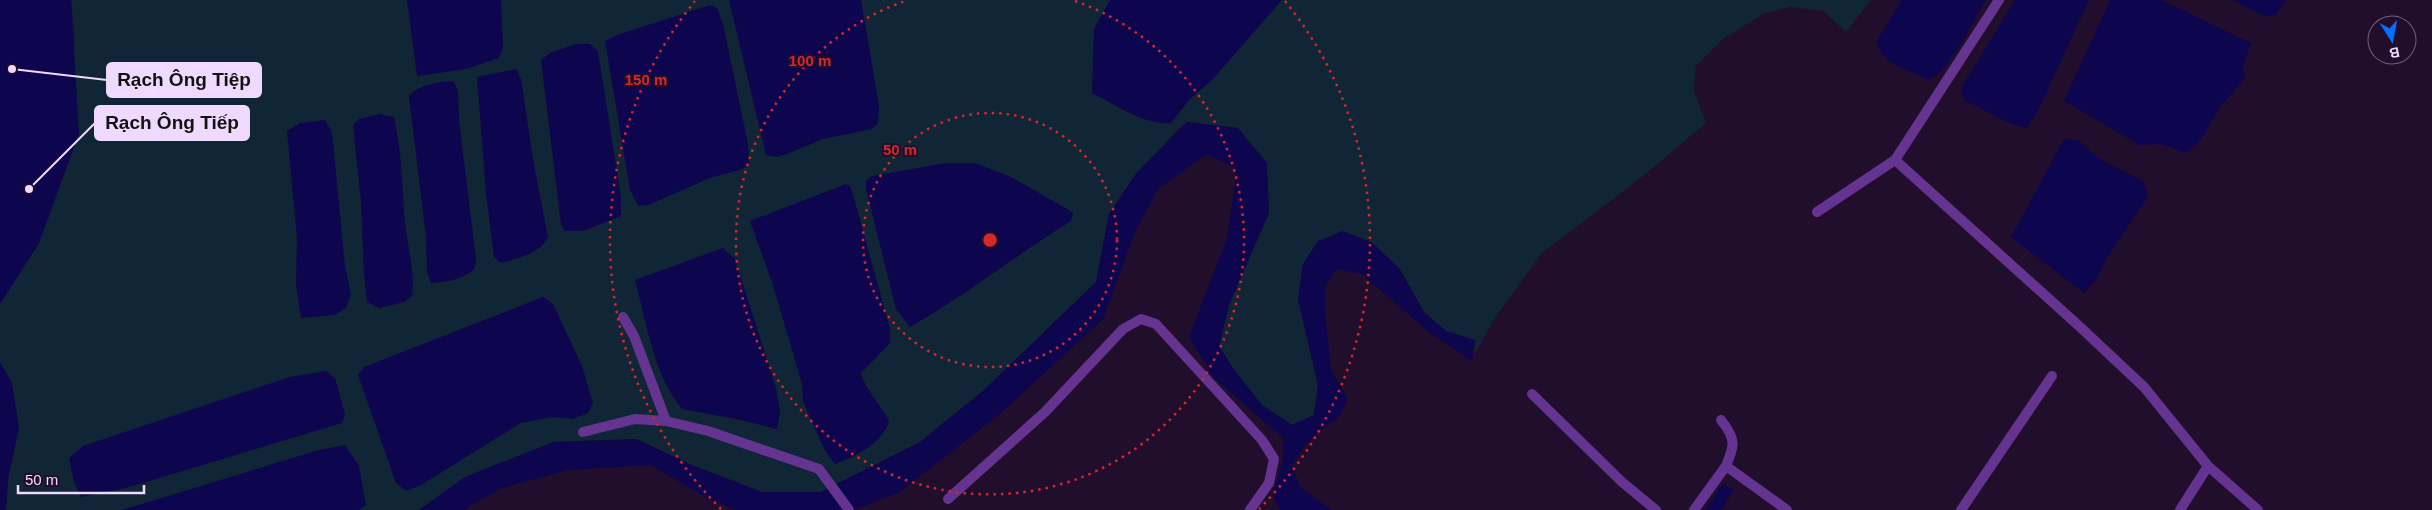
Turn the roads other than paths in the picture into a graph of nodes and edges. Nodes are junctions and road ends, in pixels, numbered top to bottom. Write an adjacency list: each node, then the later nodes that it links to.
1 (1998, 0): 2 (street)
2 (1895, 160): 3 (street); 11 (street)
3 (1817, 212)
4 (623, 316): 7 (street)
5 (2052, 376): 18 (street)
6 (1532, 394): 15 (street)
7 (666, 420): 9 (street); 13 (street)
8 (1721, 420): 10 (street)
9 (583, 432)
10 (1726, 466): 16 (street); 17 (street)
11 (2208, 466): 19 (street); 20 (street)
12 (948, 498): 14 (street)
13 (850, 510)
14 (1250, 510)
15 (1656, 510)
16 (1694, 510)
17 (1787, 510)
18 (1961, 510)
19 (2180, 510)
20 (2258, 510)

